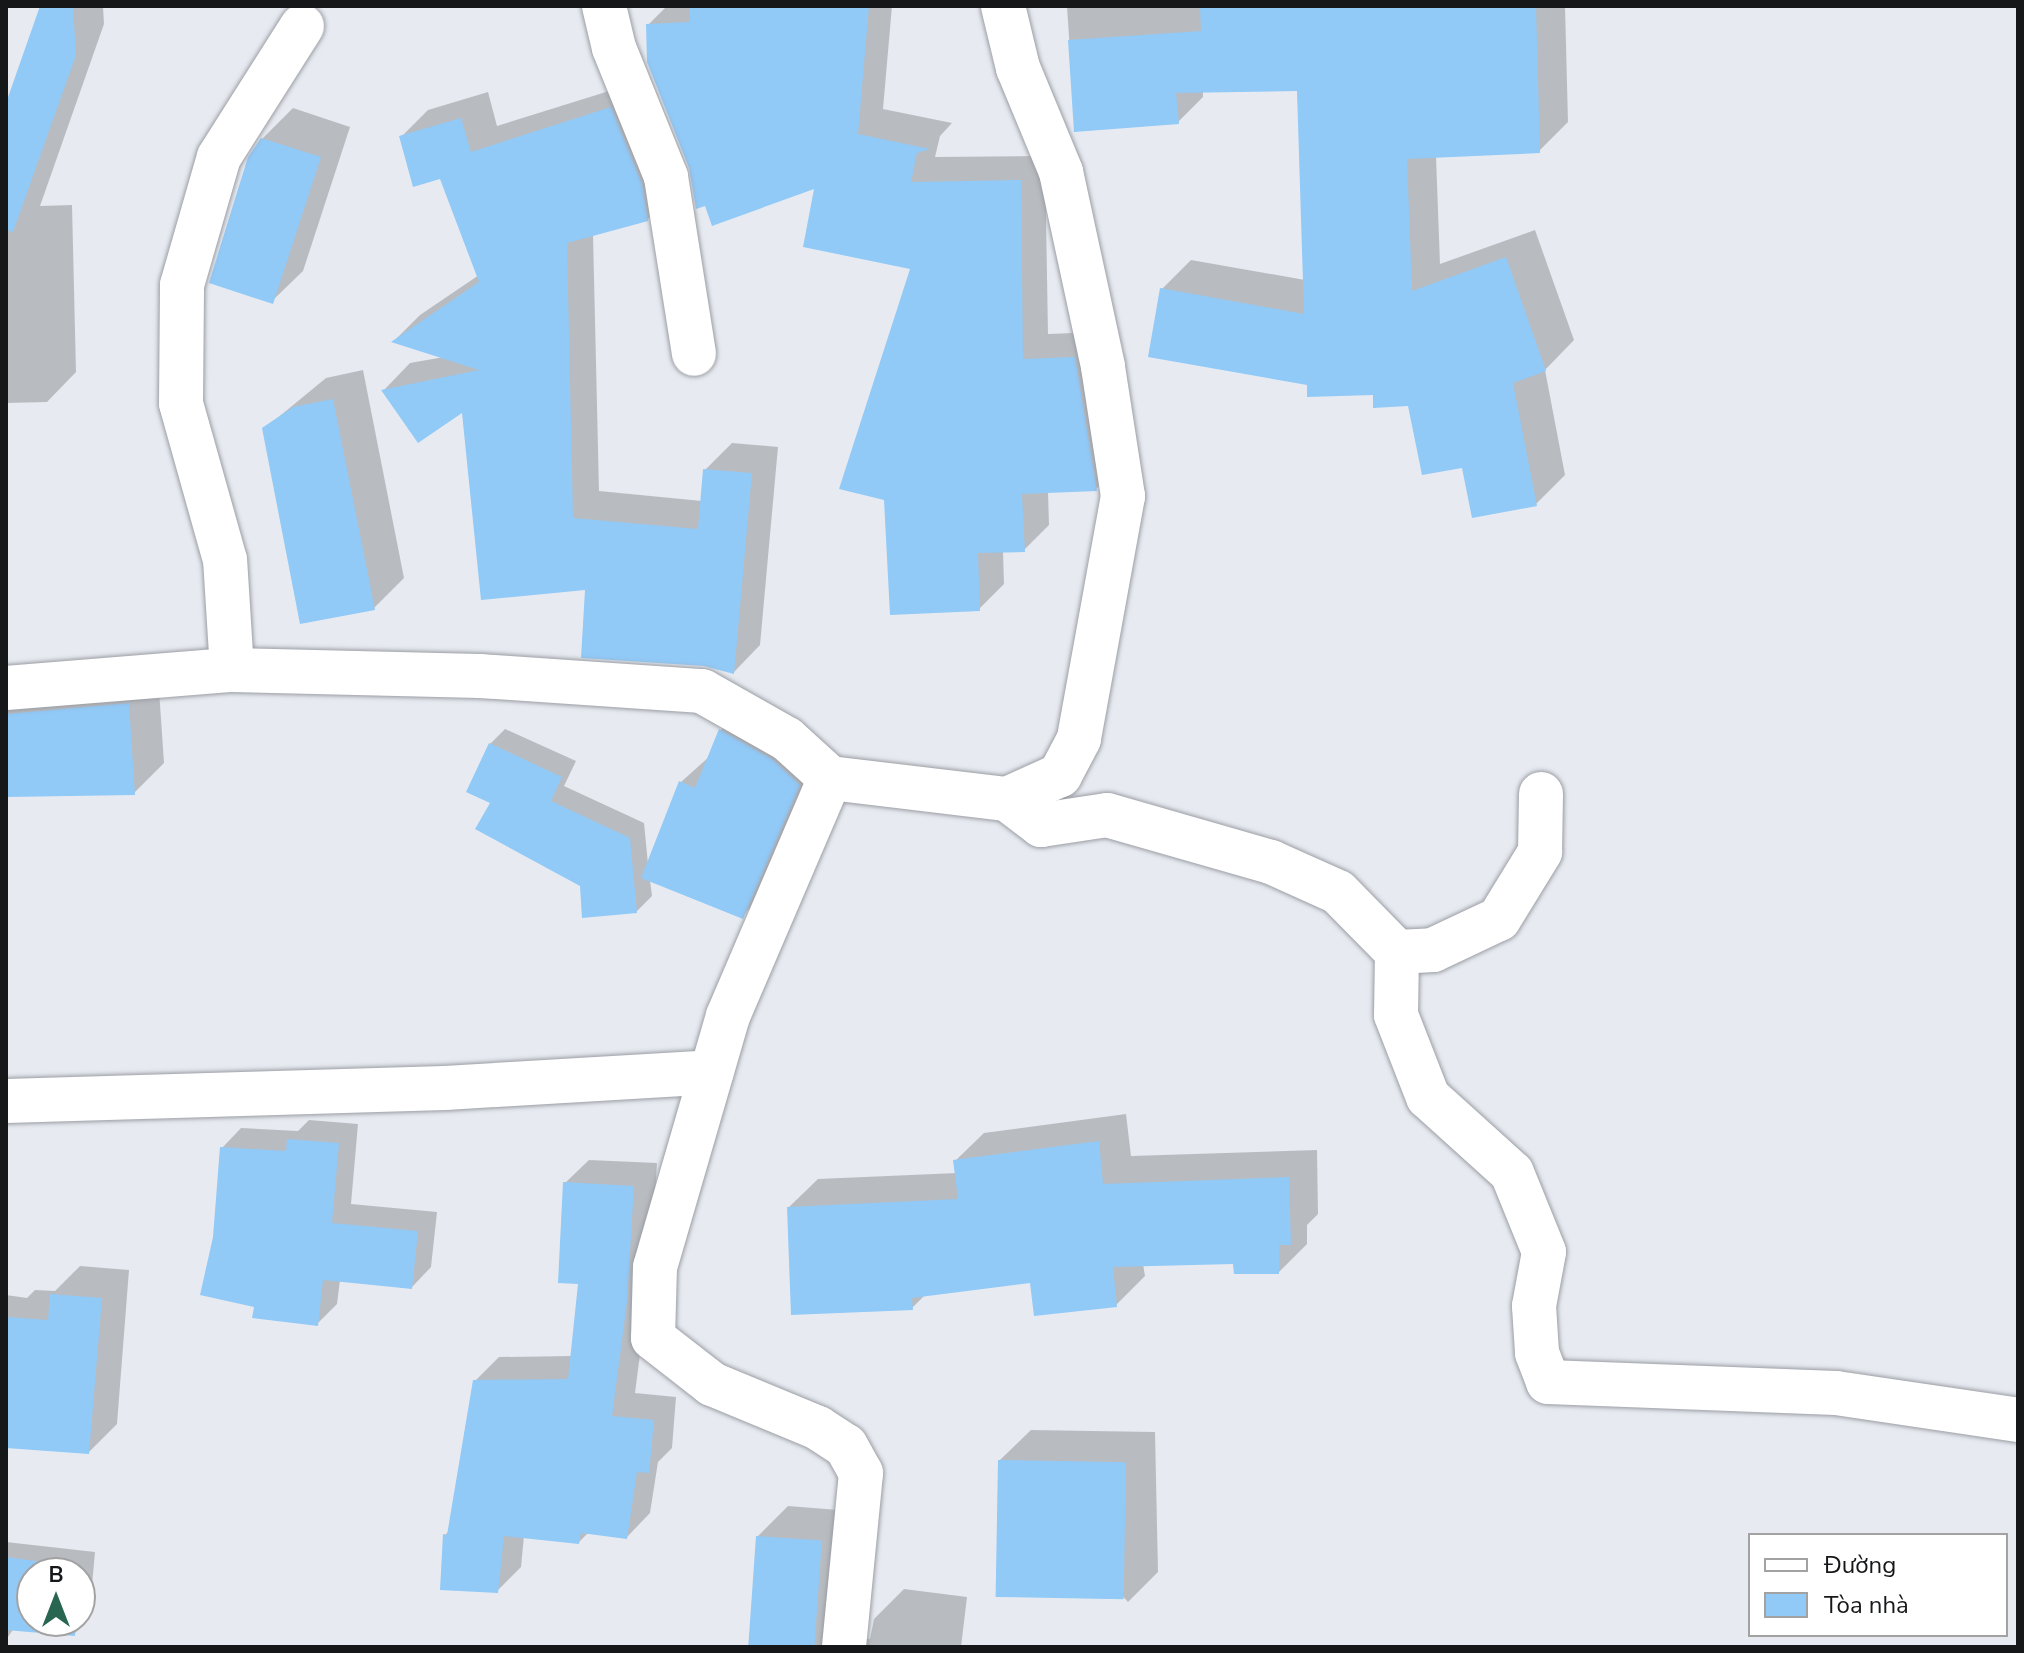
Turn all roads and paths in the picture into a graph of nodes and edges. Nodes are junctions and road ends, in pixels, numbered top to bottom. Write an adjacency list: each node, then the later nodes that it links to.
1 (604, 6): 4 (street)
2 (1003, 6): 9 (street)
3 (302, 26): 5 (street)
4 (694, 354)
5 (232, 670): 6 (street); 7 (street)
6 (6, 688)
7 (830, 778): 9 (street); 11 (street)
8 (1541, 794): 10 (street)
9 (1007, 799): 10 (street)
10 (1397, 952): 13 (street)
11 (712, 1072): 12 (street); 14 (street)
12 (6, 1101)
13 (2018, 1420)
14 (844, 1647)

